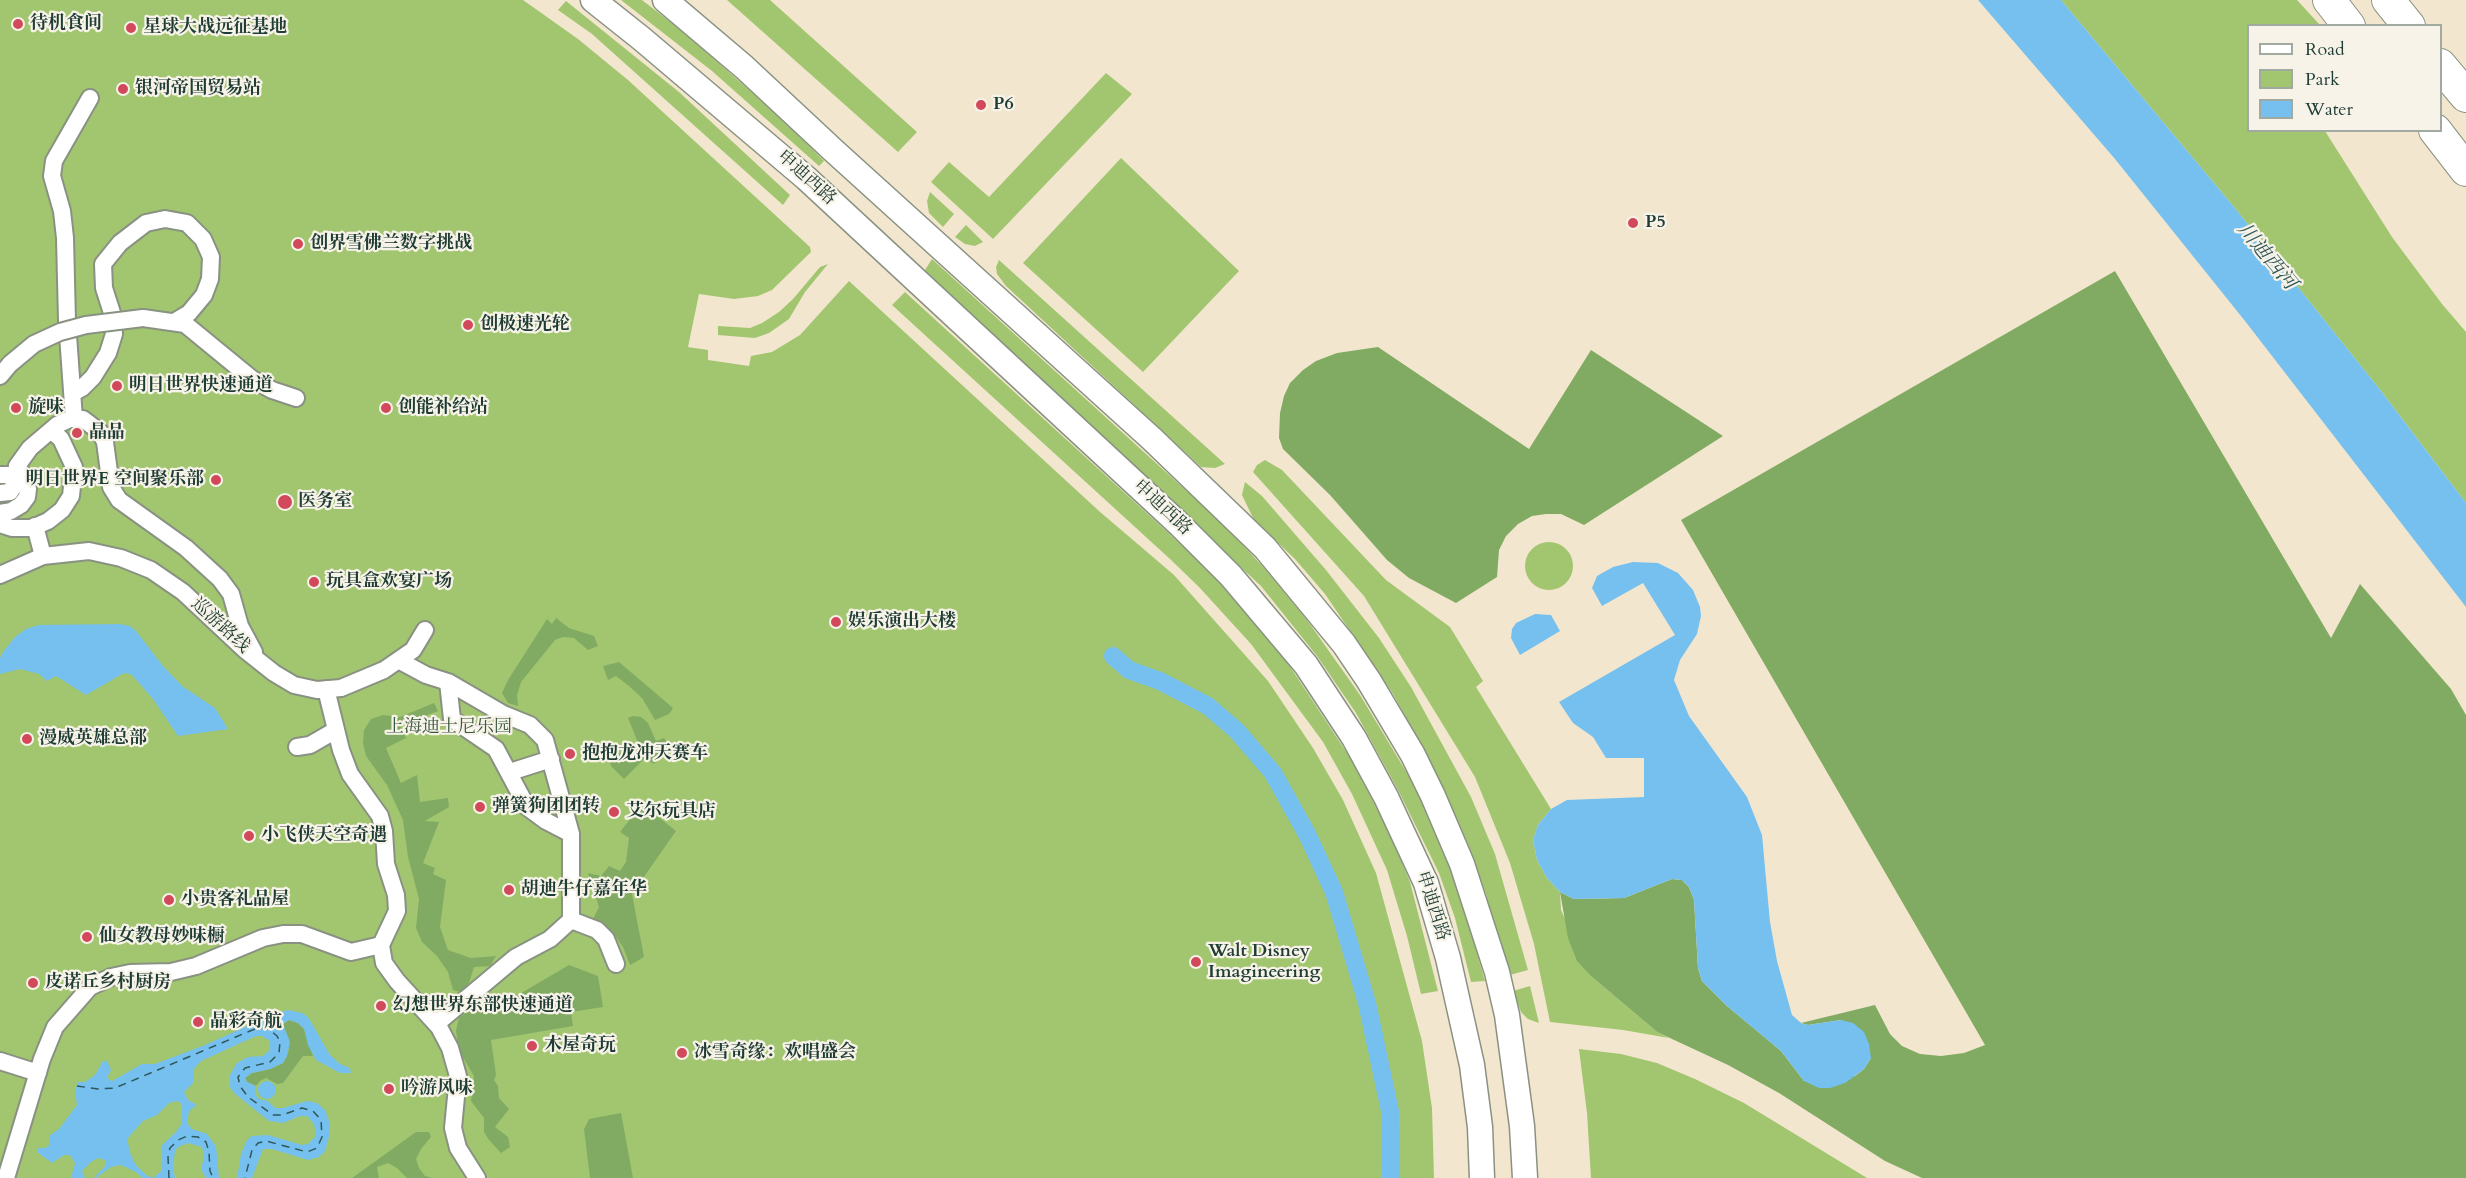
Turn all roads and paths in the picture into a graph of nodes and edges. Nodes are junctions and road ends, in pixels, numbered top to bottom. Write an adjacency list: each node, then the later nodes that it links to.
1 (593, 0): 43 (street, 申迪西路)
2 (665, 0): 44 (street)
3 (2329, 0): 5 (highway)
4 (2388, 0): 6 (highway)
5 (2347, 24)
6 (2407, 24)
7 (2442, 67): 8 (highway)
8 (2466, 96)
9 (90, 98): 14 (street)
10 (2437, 132): 11 (highway)
11 (2466, 170)
12 (174, 322): 13 (street, bridge); 14 (street); 15 (street)
13 (5, 370)
14 (73, 393): 16 (street)
15 (297, 398)
16 (74, 419): 17 (street); 27 (street)
17 (51, 430): 18 (street); 22 (street)
18 (10, 473): 19 (street); 20 (street)
19 (0, 493)
20 (0, 513)
21 (0, 524): 22 (street)
22 (35, 526): 23 (street)
23 (43, 556): 24 (street, 巡游路线); 27 (street, 巡游路线)
24 (0, 575)
25 (425, 630): 26 (street, 巡游路线)
26 (400, 661): 28 (street); 29 (street, 巡游路线)
27 (261, 663): 29 (street, 巡游路线)
28 (448, 682): 32 (street); 33 (street)
29 (326, 689): 30 (street)
30 (336, 730): 31 (street); 36 (street)
31 (297, 747)
32 (551, 759): 33 (street); 34 (street)
33 (510, 772): 34 (street)
34 (571, 834): 35 (street)
35 (571, 920): 37 (street); 38 (street)
36 (381, 945): 38 (street); 40 (street)
37 (616, 964)
38 (436, 1024): 42 (street)
39 (0, 1061): 40 (street)
40 (38, 1073): 41 (street)
41 (6, 1178)
42 (477, 1178)
43 (1482, 1178)
44 (1525, 1178)

